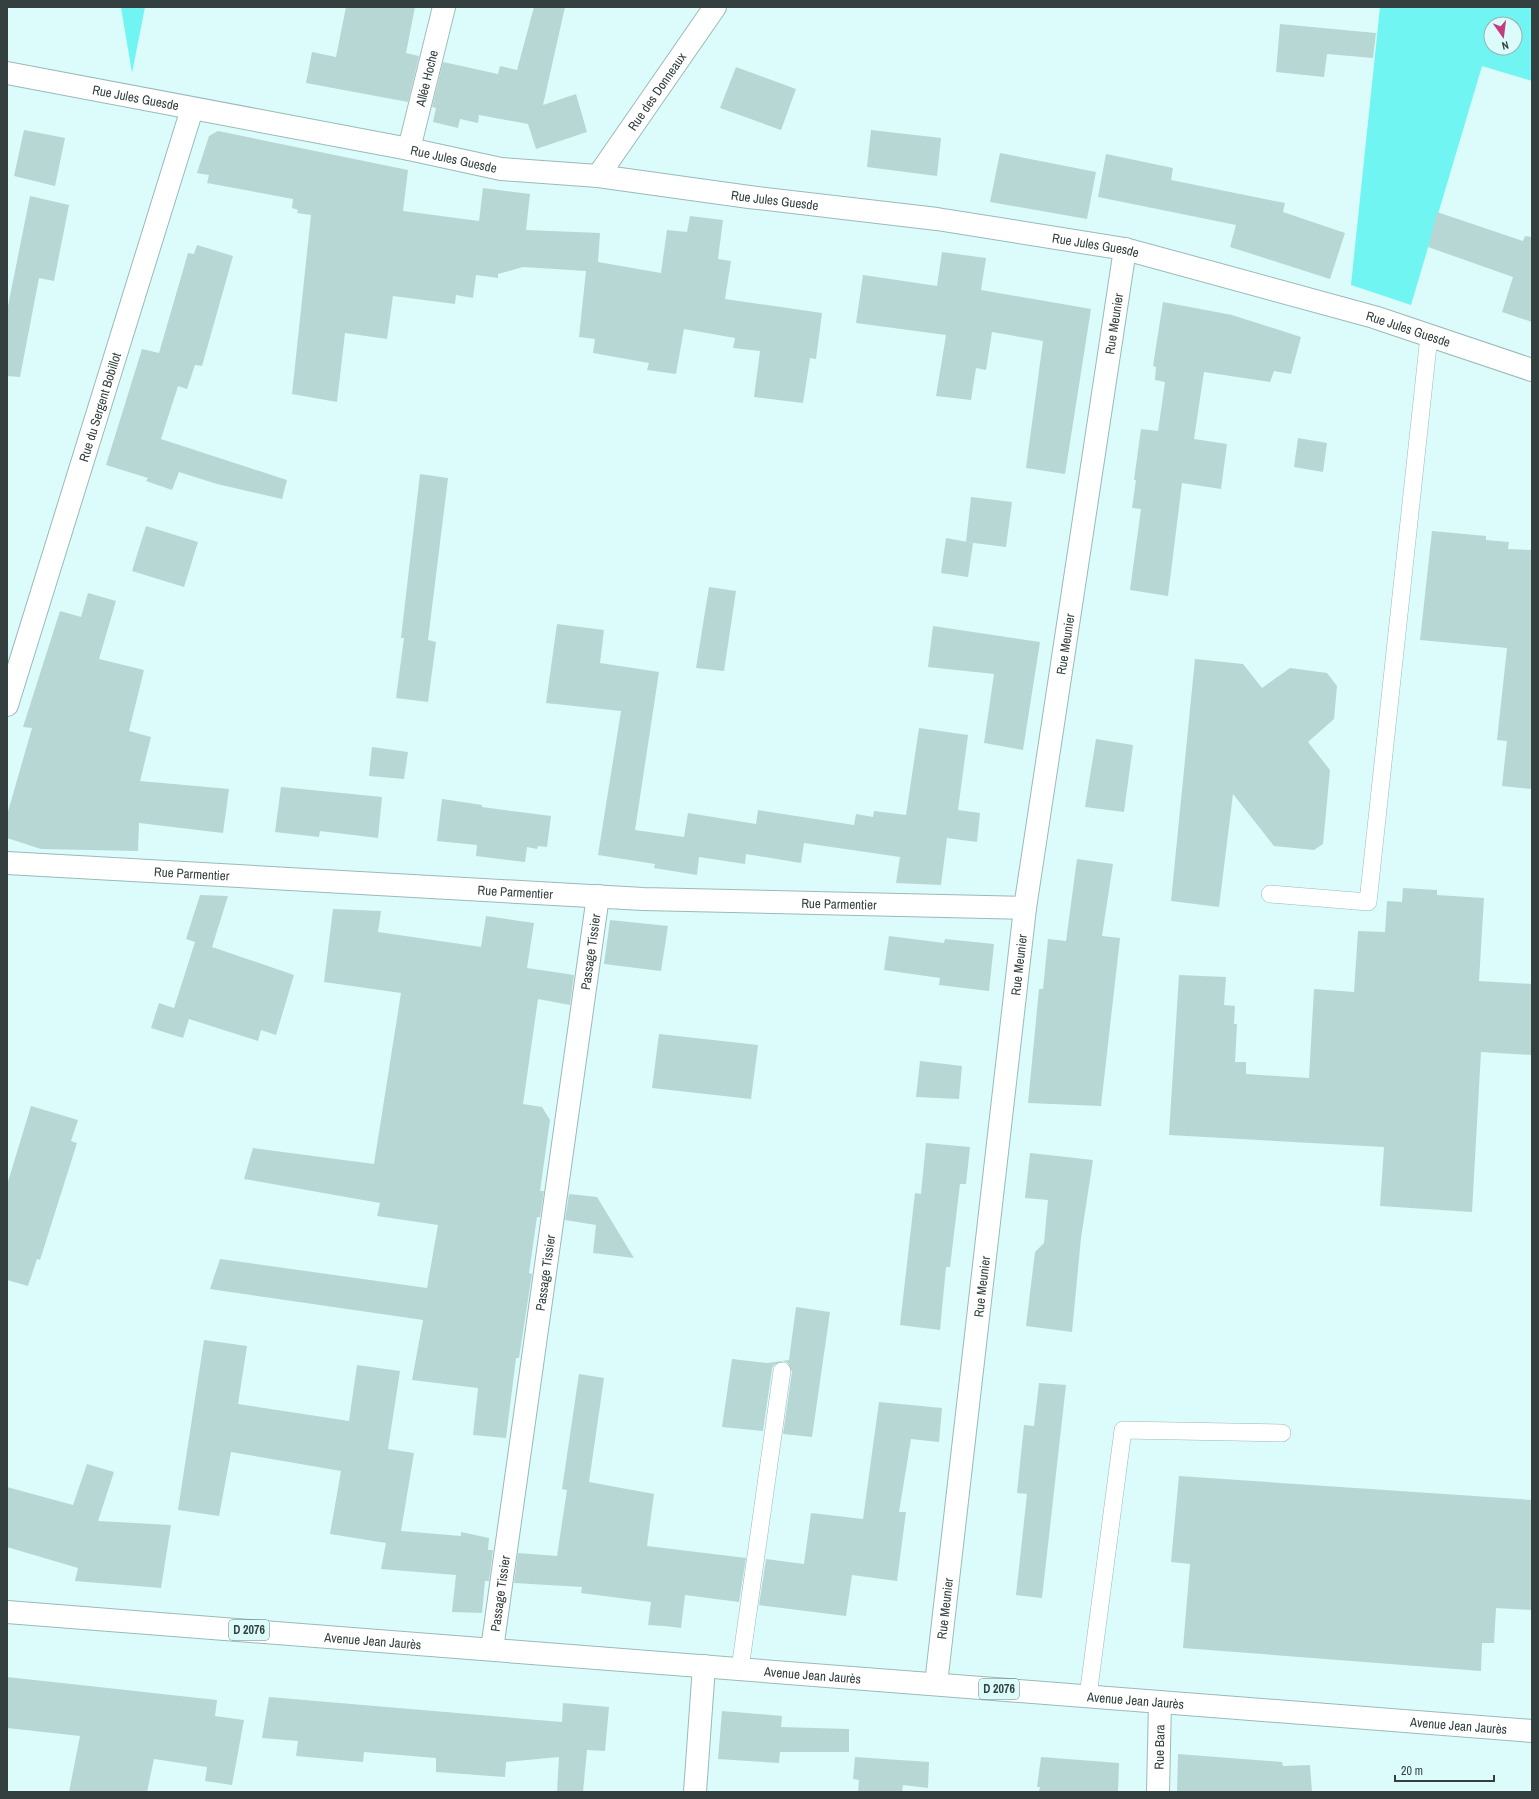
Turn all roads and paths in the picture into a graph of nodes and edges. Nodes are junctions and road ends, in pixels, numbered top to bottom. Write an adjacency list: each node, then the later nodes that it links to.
1 (444, 7): 5 (street, Allée Hoche)
2 (715, 7): 6 (street, Rue des Donneaux)
3 (7, 73): 4 (street, Rue Jules Guesde)
4 (192, 108): 5 (street, Rue Jules Guesde); 10 (street, Rue du Sergent Bobillot)
5 (409, 149): 6 (street, Rue Jules Guesde)
6 (598, 176): 7 (street, Rue Jules Guesde)
7 (1125, 249): 8 (street, Rue Jules Guesde); 14 (street, Rue Meunier)
8 (1429, 336): 9 (street, Rue Jules Guesde); 12 (lane)
9 (1532, 370)
10 (7, 705)
11 (7, 863): 13 (street, Rue Parmentier)
12 (1270, 894)
13 (598, 896): 14 (street, Rue Parmentier); 18 (street, Passage Tissier)
14 (1025, 908): 21 (street, Rue Meunier)
15 (782, 1371): 20 (lane)
16 (1282, 1433): 22 (lane)
17 (7, 1612): 18 (street, Avenue Jean Jaurès / D 2076)
18 (492, 1649): 19 (street, Avenue Jean Jaurès / D 2076)
19 (704, 1666): 20 (street, Avenue Jean Jaurès / D 2076); 25 (street)
20 (740, 1669): 21 (street, Avenue Jean Jaurès / D 2076)
21 (936, 1684): 22 (street, Avenue Jean Jaurès / D 2076)
22 (1088, 1696): 23 (street, Avenue Jean Jaurès / D 2076)
23 (1160, 1702): 24 (street, Avenue Jean Jaurès / D 2076); 26 (street, Rue Bara)
24 (1532, 1731)
25 (695, 1792)
26 (1158, 1792)

